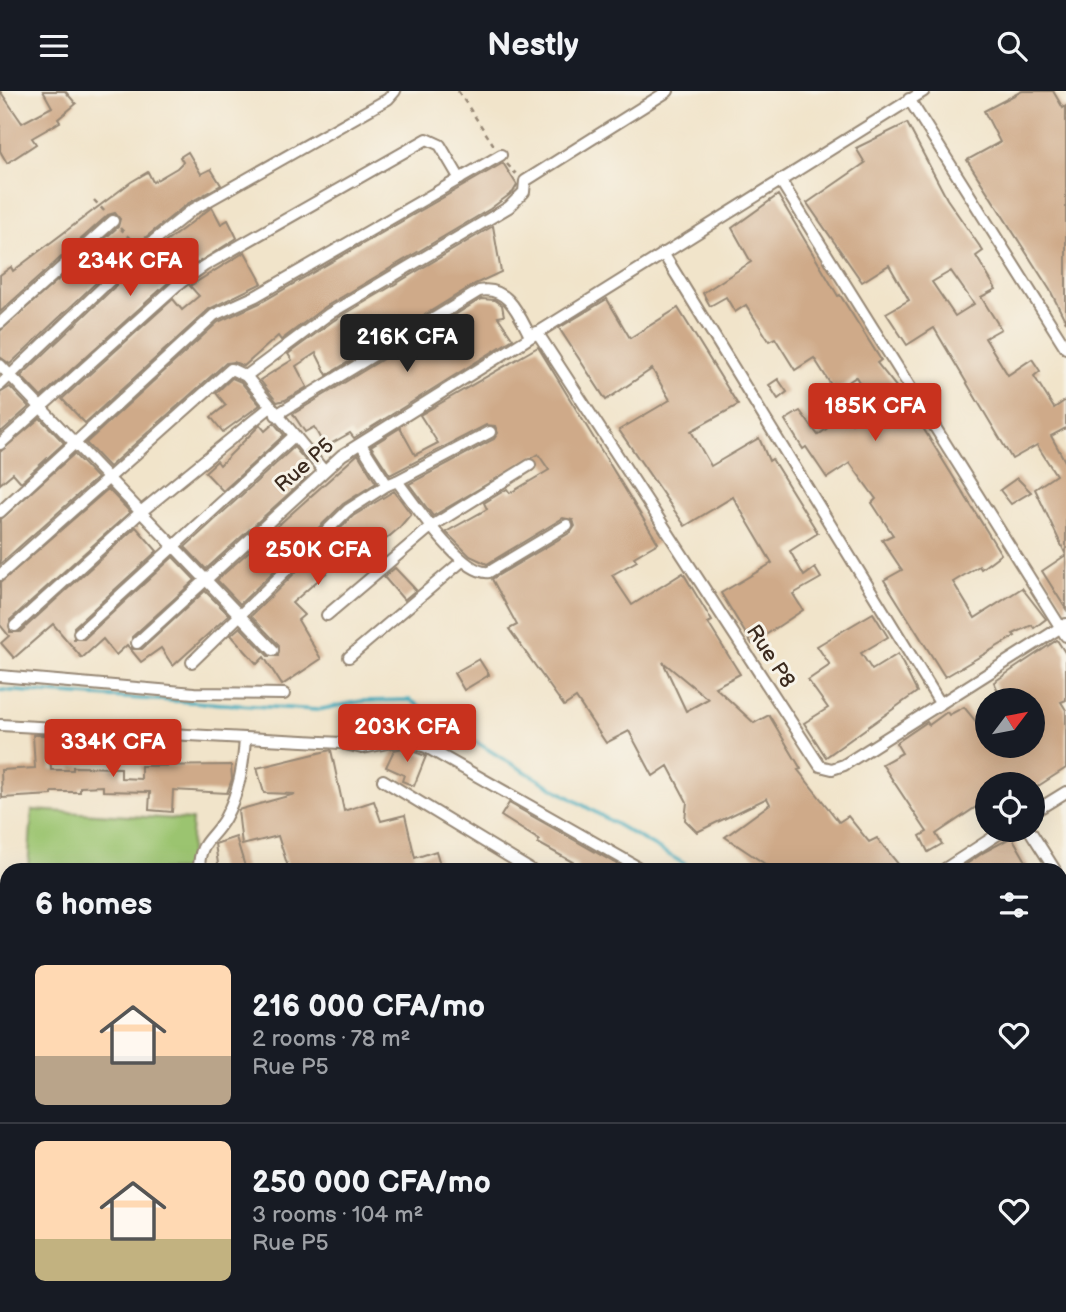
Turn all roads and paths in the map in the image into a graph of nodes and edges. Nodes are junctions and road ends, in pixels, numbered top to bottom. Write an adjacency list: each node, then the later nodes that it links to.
1 (395, 91): 16 (street)
2 (458, 91): 6 (path)
3 (668, 91): 9 (street)
4 (923, 91): 5 (street, Rue P5)
5 (909, 99): 8 (street, Rue P5); 14 (street)
6 (500, 155): 7 (street); 9 (path)
7 (460, 179): 19 (street); 23 (street)
8 (780, 180): 11 (street, Rue P5); 41 (street)
9 (525, 181): 17 (street)
10 (114, 221): 12 (street)
11 (663, 253): 13 (street, Rue P5); 49 (street)
12 (0, 323)
13 (534, 334): 20 (street); 25 (street, Rue P5); 49 (street, Rue P8)
14 (1066, 348)
15 (0, 365): 16 (street)
16 (11, 376): 18 (street); 19 (street)
17 (246, 376): 20 (street); 28 (street)
18 (0, 385)
19 (41, 405): 23 (street); 24 (street)
20 (272, 411): 22 (street); 30 (street)
21 (490, 432): 29 (street)
22 (295, 436): 27 (street); 34 (street)
23 (77, 443): 28 (street); 31 (street)
24 (0, 444)
25 (361, 444): 27 (street, Rue P5); 29 (street)
26 (530, 465): 33 (street)
27 (323, 470): 37 (street, Rue P5)
28 (110, 477): 30 (street); 36 (street)
29 (392, 483): 33 (street); 39 (street)
30 (142, 511): 34 (street); 40 (street)
31 (0, 512)
32 (567, 525): 35 (street)
33 (432, 526): 35 (street); 38 (street)
34 (175, 545): 37 (street); 42 (street)
35 (461, 562): 45 (street)
36 (0, 575)
37 (208, 578): 39 (street); 43 (street, Rue P5)
38 (327, 615)
39 (242, 616): 44 (street); 46 (street)
40 (15, 626)
41 (1064, 629): 49 (street, Rue P8)
42 (79, 633)
43 (137, 643)
44 (273, 650)
45 (349, 657)
46 (192, 662)
47 (0, 676): 48 (street)
48 (284, 694)
49 (940, 703)
50 (0, 725): 51 (street)
51 (245, 739): 57 (street); 59 (street)
52 (383, 781): 58 (street)
53 (1066, 792): 54 (street)
54 (1045, 805)
55 (986, 842): 60 (street)
56 (1037, 842): 61 (street)
57 (199, 863)
58 (519, 863)
59 (631, 863)
60 (954, 863)
61 (1051, 863)

